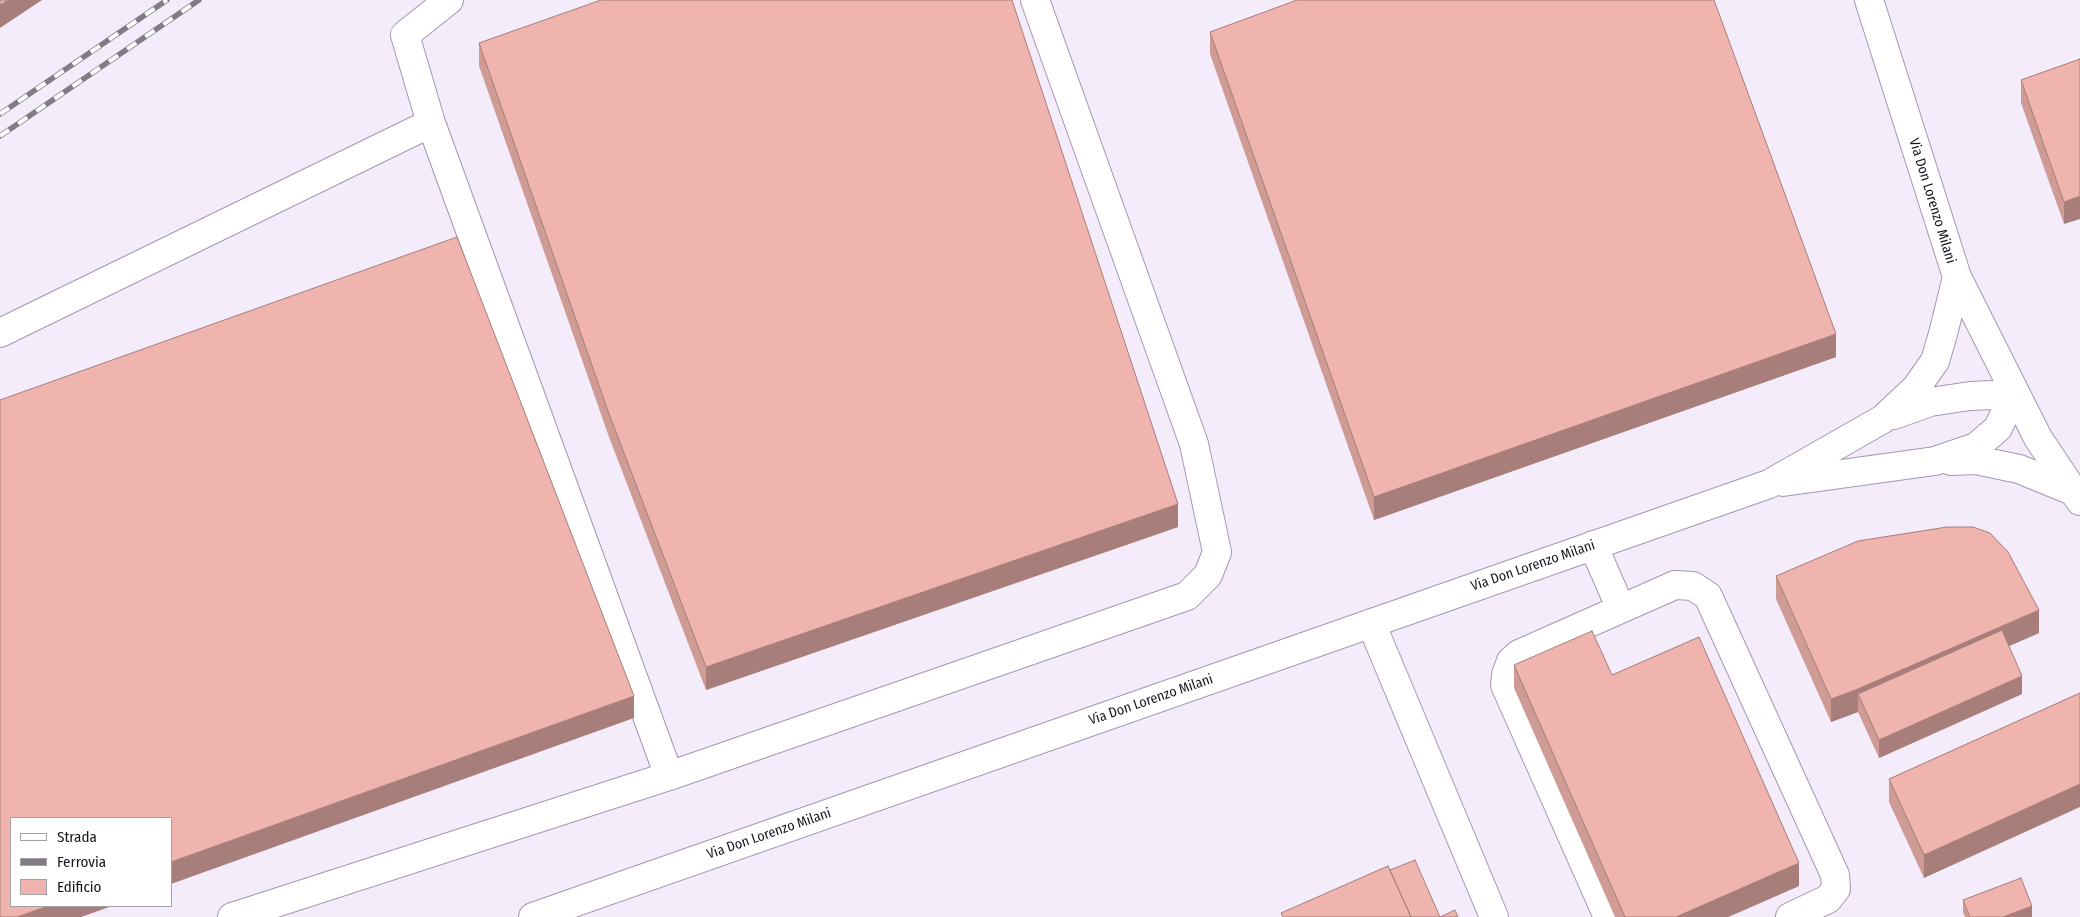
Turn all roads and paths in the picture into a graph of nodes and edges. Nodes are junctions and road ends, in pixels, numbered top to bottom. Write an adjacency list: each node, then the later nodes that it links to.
1 (449, 0): 4 (street)
2 (1036, 0): 15 (street)
3 (1869, 0): 5 (street, Via Don Lorenzo Milani)
4 (431, 123): 6 (street); 15 (street)
5 (1957, 277): 7 (street, Via Don Lorenzo Milani); 8 (street)
6 (0, 333)
7 (2014, 394): 8 (street); 9 (street); 11 (street, Via Don Lorenzo Milani)
8 (1883, 419): 10 (street)
9 (1935, 462): 10 (street); 11 (street)
10 (1769, 484): 12 (street, Via Don Lorenzo Milani)
11 (2076, 496)
12 (1594, 545): 13 (street); 14 (street, Via Don Lorenzo Milani)
13 (1621, 609): 19 (street); 20 (street)
14 (1371, 623): 17 (street, Via Don Lorenzo Milani); 18 (street)
15 (669, 776): 16 (street)
16 (232, 917)
17 (533, 917)
18 (1494, 917)
19 (1608, 917)
20 (1790, 917)

